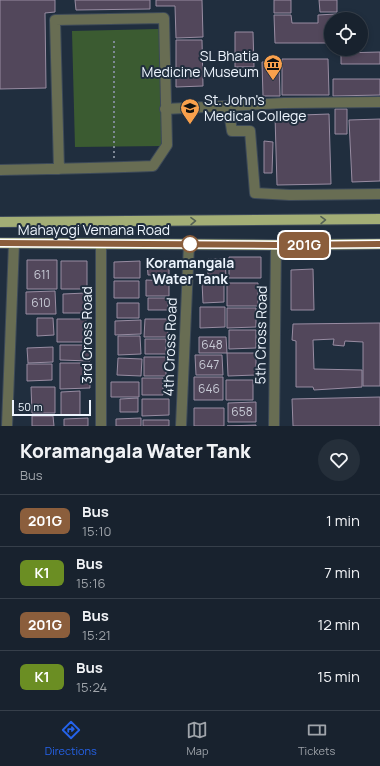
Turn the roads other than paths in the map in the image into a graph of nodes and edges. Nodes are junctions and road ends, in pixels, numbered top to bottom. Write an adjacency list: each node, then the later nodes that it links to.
1 (380, 102): 2 (street)
2 (228, 106): 3 (street); 6 (street)
3 (165, 109): 4 (street); 4 (street)
4 (59, 169): 5 (street)
5 (0, 170)
6 (380, 194)
7 (380, 219): 8 (main road, Mahayogi Vemana Road, one-way to 7)
8 (0, 222)
9 (14, 243): 10 (main road, Mahayogi Vemana Road); 11 (main road, Mahayogi Vemana Road); 15 (street)
10 (0, 244)
11 (101, 244): 12 (main road, Mahayogi Vemana Road); 16 (street, 3rd Cross Road)
12 (188, 244): 14 (main road, Mahayogi Vemana Road); 17 (street, 4th Cross Road)
13 (380, 244): 14 (main road, Mahayogi Vemana Road)
14 (276, 245): 18 (street, 5th Cross Road)
15 (7, 426)
16 (101, 426)
17 (181, 426)
18 (274, 426)

